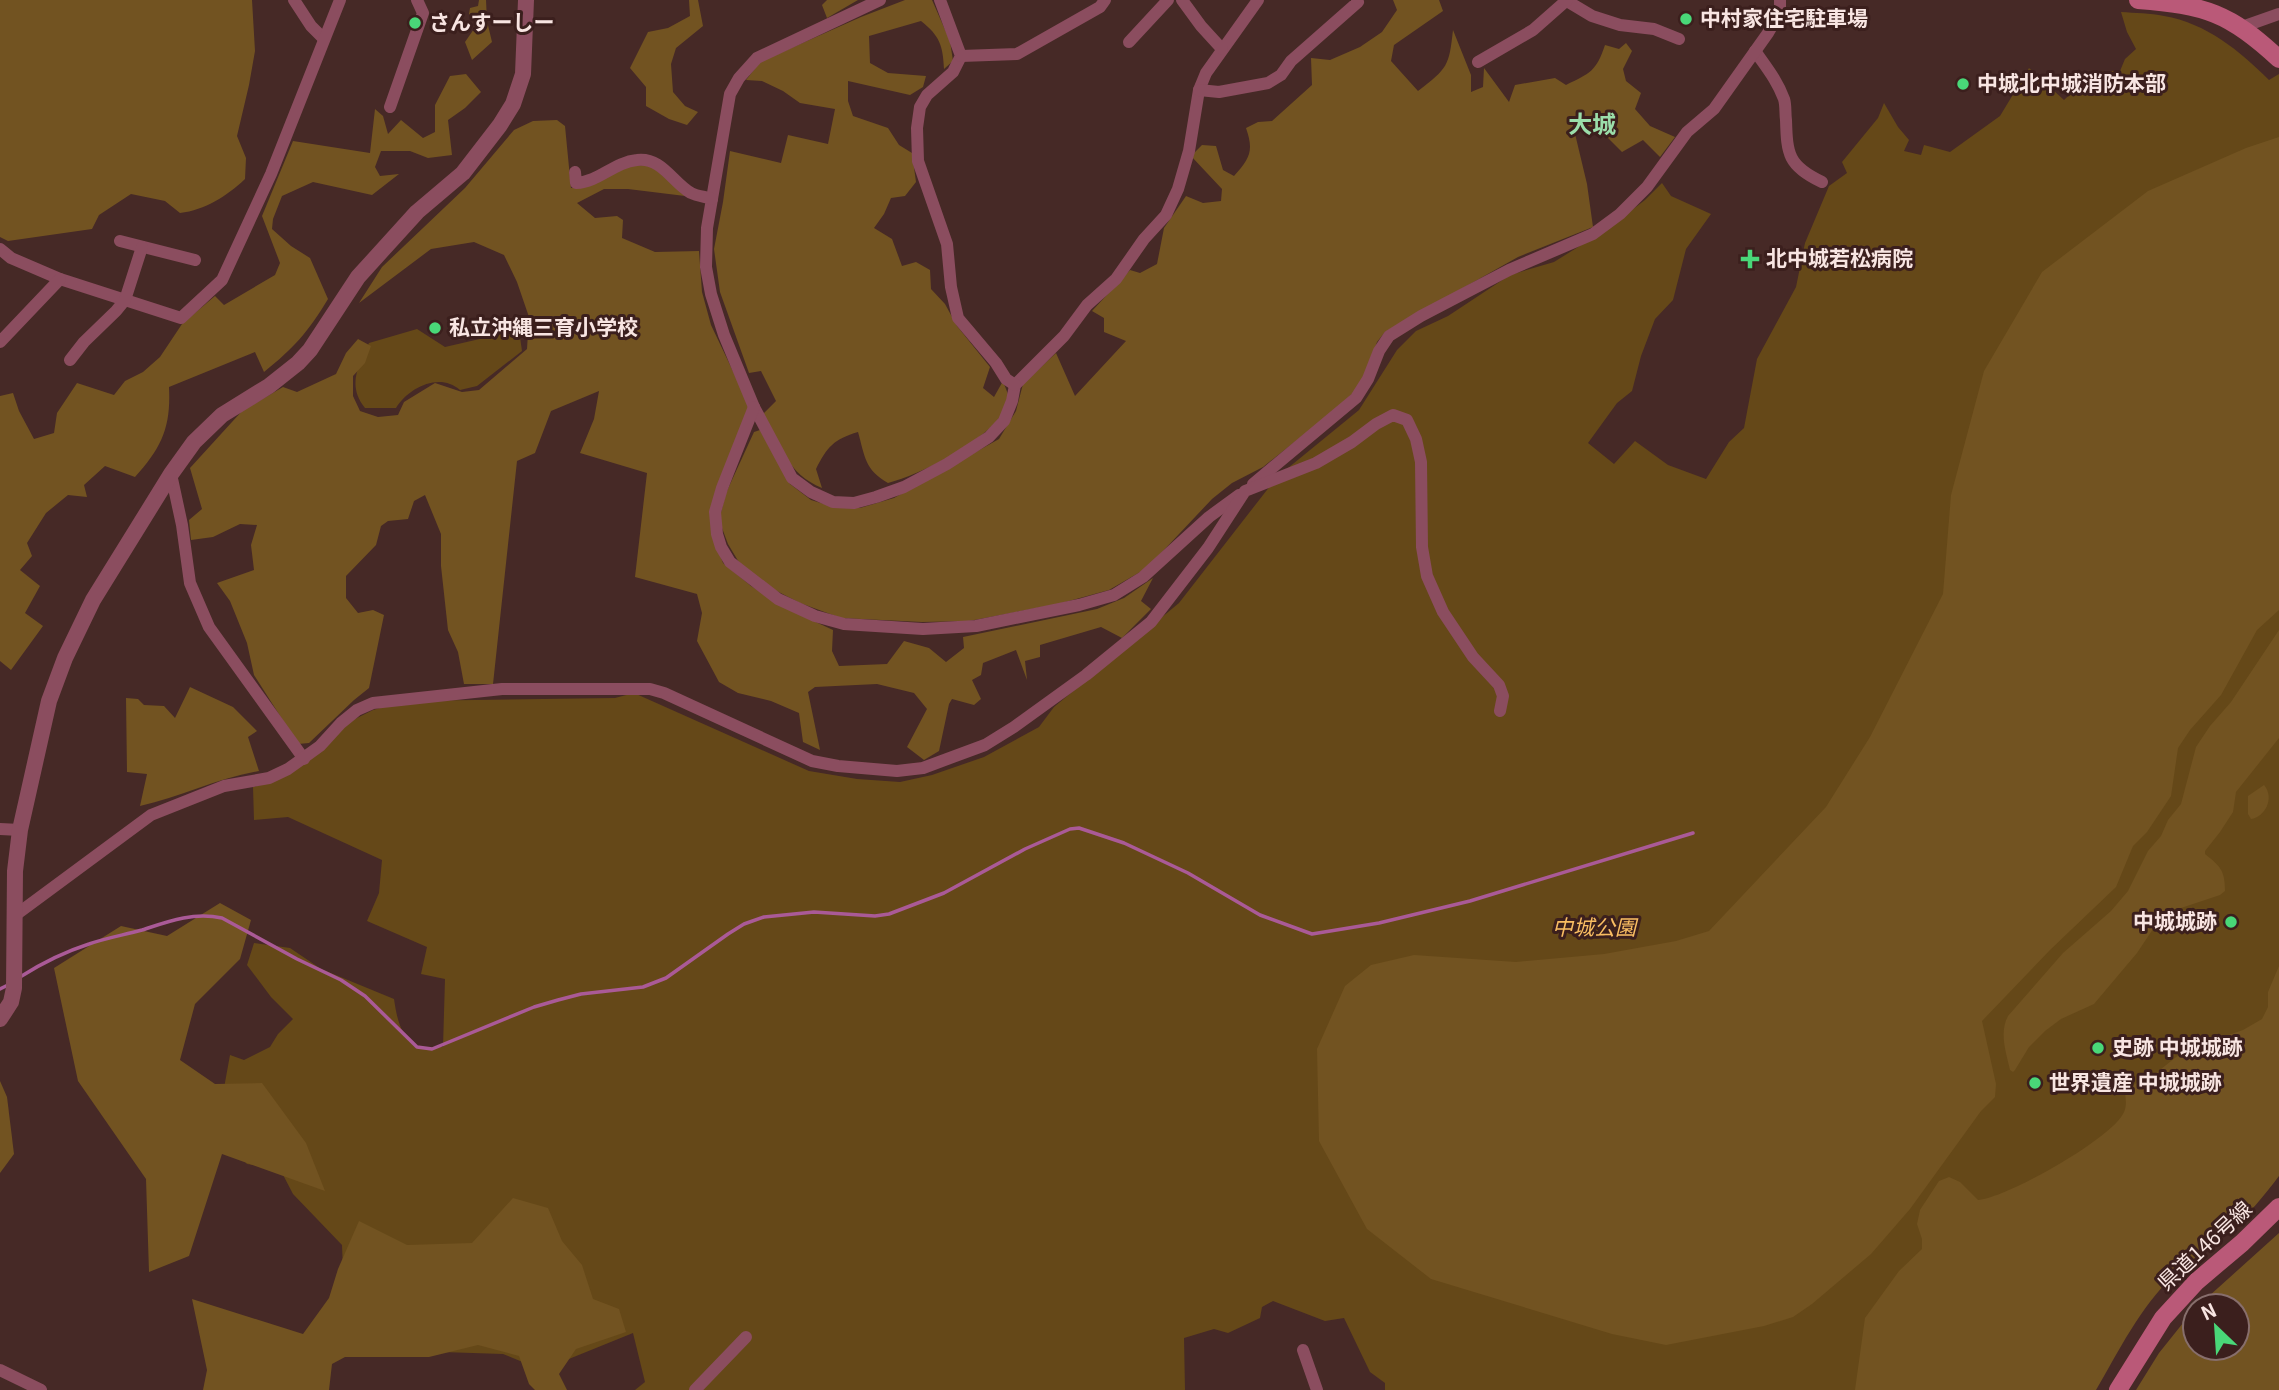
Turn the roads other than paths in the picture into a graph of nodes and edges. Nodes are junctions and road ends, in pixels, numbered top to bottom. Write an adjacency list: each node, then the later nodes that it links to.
1 (294, 0): 17 (street)
2 (340, 0): 17 (street)
3 (417, 0): 26 (street)
4 (528, 0): 40 (street)
5 (880, 0): 29 (street)
6 (940, 0): 22 (street)
7 (1105, 0): 22 (street)
8 (1168, 0): 19 (street)
9 (1182, 0): 20 (street)
10 (1258, 0): 20 (street)
11 (1567, 0): 18 (street); 24 (street)
12 (1780, 0): 21 (street)
13 (2138, 0): 16 (main road)
14 (1359, 1): 25 (street)
15 (2279, 14): 16 (street)
16 (2242, 27): 23 (main road)
17 (324, 39): 35 (street)
18 (1679, 39)
19 (1129, 42)
20 (1222, 48): 25 (street)
21 (1755, 51): 28 (street); 41 (street)
22 (961, 56): 38 (street)
23 (2279, 59)
24 (1478, 62)
25 (1199, 90): 38 (street)
26 (390, 107)
27 (575, 172): 29 (street)
28 (1822, 182)
29 (712, 199): 39 (street)
30 (120, 241): 31 (street)
31 (142, 247): 33 (street); 35 (street)
32 (0, 249): 34 (street)
33 (195, 260)
34 (60, 279): 35 (street); 36 (street)
35 (124, 300): 37 (street)
36 (0, 342)
37 (70, 360)
38 (1015, 385): 39 (street)
39 (754, 407): 41 (street)
40 (171, 474): 43 (street); 45 (street)
41 (1245, 491): 42 (street); 43 (street)
42 (1500, 711)
43 (304, 759): 46 (street)
44 (0, 829): 45 (street)
45 (20, 830): 46 (street)
46 (13, 917): 47 (street)
47 (0, 1019)
48 (2279, 1207): 55 (main road, 県道146号線)
49 (747, 1337): 53 (street)
50 (1303, 1350): 54 (street)
51 (0, 1370): 52 (street)
52 (41, 1390)
53 (695, 1390)
54 (1317, 1390)
55 (2118, 1390)

